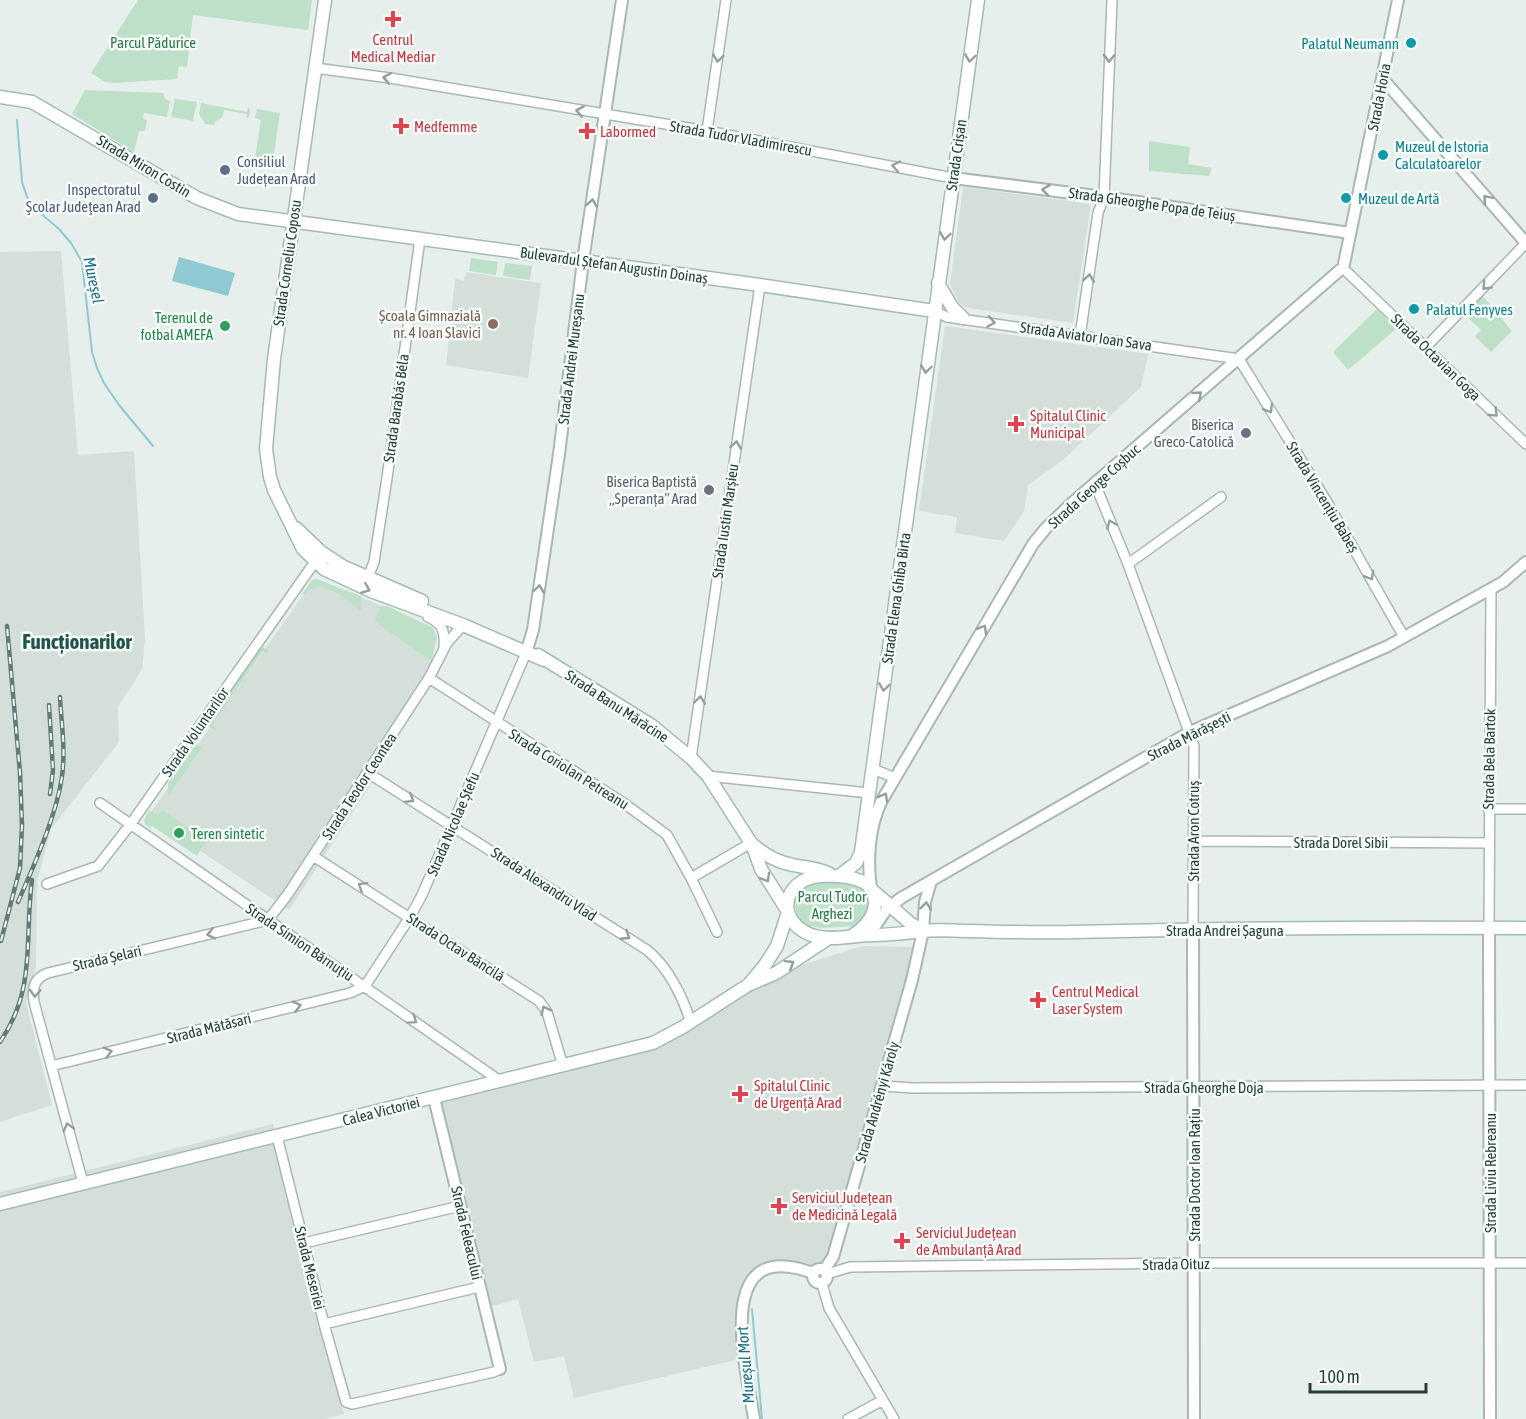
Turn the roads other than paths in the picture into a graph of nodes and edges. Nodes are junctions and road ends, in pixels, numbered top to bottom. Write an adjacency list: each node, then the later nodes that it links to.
1 (325, 0): 7 (main road, Strada Corneliu Coposu)
2 (622, 0): 10 (street, Strada Andrei Mureșanu)
3 (726, 0): 11 (street, one-way to 11)
4 (978, 0): 12 (main road, Strada Crișan, one-way to 12)
5 (1112, 0): 13 (street, one-way to 13)
6 (1398, 0): 8 (street, Strada Horia)
7 (315, 68): 10 (street, Strada Tudor Vladimirescu, one-way to 7); 14 (main road, Strada Corneliu Coposu)
8 (1382, 78): 15 (street, Strada Horia); 17 (street, one-way to 8)
9 (0, 97): 14 (main road, Strada Miron Costin)
10 (605, 115): 11 (street, Strada Tudor Vladimirescu); 18 (street, Strada Andrei Mureșanu, one-way to 10)
11 (707, 132): 12 (street, Strada Tudor Vladimirescu, one-way to 11)
12 (953, 178): 13 (street, Strada Gheorghe Popa de Teiuș, one-way to 12); 20 (main road, Strada Crișan, one-way to 20)
13 (1104, 197): 15 (street, Strada Gheorghe Popa de Teiuș); 24 (street, one-way to 13)
14 (293, 222): 16 (main road, Bulevardul Ștefan Augustin Doinaș); 30 (main road, Strada Corneliu Coposu)
15 (1350, 233): 19 (street, Strada Horia)
16 (420, 238): 18 (main road, Bulevardul Ștefan Augustin Doinaș); 33 (street, Strada Barabás Béla)
17 (1526, 243): 25 (street, one-way to 25)
18 (583, 261): 21 (main road, Bulevardul Ștefan Augustin Doinaș); 39 (street, Strada Andrei Mureșanu, one-way to 18)
19 (1343, 268): 25 (street, Strada Octavian Goga); 26 (street, Strada George Coșbuc)
20 (938, 283): 22 (main road, Strada Crișan); 23 (main road)
21 (760, 285): 22 (main road, Bulevardul Ștefan Augustin Doinaș); 43 (street, Strada Iustin Marșieu, one-way to 21)
22 (934, 311): 23 (street, Strada Aviator Ioan Sava); 44 (main road, Strada Elena Ghiba Birta, one-way to 44)
23 (963, 318): 24 (street, Strada Aviator Ioan Sava, one-way to 24)
24 (1080, 336): 26 (street, Strada Aviator Ioan Sava)
25 (1426, 347): 27 (street, Strada Octavian Goga, one-way to 27)
26 (1239, 359): 28 (street, Strada George Coșbuc, one-way to 26); 37 (street, Strada Vincențiu Babeș, one-way to 37)
27 (1526, 444)
28 (1095, 484): 32 (street, Strada Aron Cotruș, one-way to 28); 47 (street, Strada George Coșbuc, one-way to 28)
29 (1221, 497): 32 (street)
30 (318, 557): 33 (main road, Strada Banu Mărăcine); 35 (main road, Strada Banu Mărăcine, one-way to 35); 52 (street, Strada Voluntarilor)
31 (1526, 562): 34 (street, Strada Mărășești)
32 (1128, 564): 42 (street, Strada Aron Cotruș)
33 (368, 577): 39 (main road, Strada Banu Mărăcine)
34 (1491, 589): 37 (street, Strada Mărășești); 50 (street, Strada Bela Bartok)
35 (418, 608): 36 (main road, Strada Banu Mărăcine); 38 (street)
36 (463, 625): 38 (street, Strada Teodor Ceontea); 39 (main road, Strada Banu Mărăcine)
37 (1404, 637): 42 (street, Strada Mărășești)
38 (444, 649): 40 (street, Strada Teodor Ceontea)
39 (527, 650): 41 (street, Strada Nicolae Ștefu); 43 (main road, Strada Banu Mărăcine)
40 (429, 678): 41 (street, Strada Coriolan Petreanu); 45 (street, Strada Teodor Ceontea)
41 (496, 722): 53 (street, Strada Nicolae Ștefu); 59 (street, Strada Coriolan Petreanu)
42 (1190, 732): 54 (street, Strada Aron Cotruș); 60 (street, Strada Mărășești)
43 (691, 758): 46 (main road, Strada Banu Mărăcine)
44 (873, 769): 47 (street); 48 (main road, Strada Elena Ghiba Birta)
45 (368, 773): 53 (street, Strada Alexandru Vlad, one-way to 53); 57 (street, Strada Teodor Ceontea)
46 (708, 776): 48 (street); 55 (main road, Strada Banu Mărăcine)
47 (895, 778): 62 (street, Strada George Coșbuc, one-way to 47)
48 (869, 793): 58 (main road, Strada Elena Ghiba Birta)
49 (100, 803): 52 (street, Strada Simion Bărnuțiu)
50 (1488, 809): 51 (street); 56 (street, Strada Bela Bartok)
51 (1526, 809)
52 (130, 825): 61 (street, Strada Voluntarilor); 66 (street, Strada Simion Bărnuțiu)
53 (453, 825): 65 (street, Strada Nicolae Ștefu); 77 (street, Strada Alexandru Vlad, one-way to 77)
54 (1193, 841): 56 (street, Strada Dorel Sibii); 69 (street, Strada Aron Cotruș)
55 (751, 843): 58 (main road, Strada Banu Mărăcine); 59 (street); 64 (main road, Strada Banu Mărăcine, one-way to 64)
56 (1489, 843): 67 (street, Strada Bela Bartok)
57 (314, 856): 65 (street, Strada Octav Băncilă, one-way to 57); 66 (street, Strada Teodor Ceontea)
58 (836, 876): 62 (main road); 64 (main road)
59 (691, 878): 71 (street, Strada Coriolan Petreanu)
60 (931, 881): 63 (street, Strada Mărășești); 70 (street, one-way to 60)
61 (47, 884)
62 (871, 889): 63 (main road); 72 (main road)
63 (891, 906): 70 (main road); 73 (street, Strada Mărășești)
64 (788, 911): 74 (main road); 75 (main road, Calea Victoriei)
65 (410, 917): 76 (street, Strada Nicolae Ștefu); 79 (street, Strada Octav Băncilă, one-way to 65)
66 (268, 920): 76 (street, Strada Simion Bărnuțiu); 78 (street, Strada Șelari, one-way to 78)
67 (1489, 928): 68 (main road, Strada Andrei Șaguna); 69 (main road, Strada Andrei Șaguna); 83 (street, Strada Liviu Rebreanu)
68 (1526, 928)
69 (1193, 930): 70 (main road, Strada Andrei Șaguna); 84 (street, Strada Doctor Ioan Rațiu)
70 (923, 931): 73 (main road, Strada Andrei Șaguna); 82 (street, Strada Andrényi Károly)
71 (717, 932)
72 (853, 935): 73 (main road, Strada Andrei Șaguna); 74 (main road)
73 (869, 935)
74 (829, 938): 75 (main road, Calea Victoriei, one-way to 74)
75 (748, 985): 77 (main road, Calea Victoriei)
76 (365, 986): 78 (street, Strada Mătăsari, one-way to 76); 80 (street, Strada Simion Bărnuțiu, one-way to 80)
77 (691, 1023): 79 (main road, Calea Victoriei)
78 (51, 1066): 87 (street, one-way to 78)
79 (563, 1066): 80 (main road, Calea Victoriei)
80 (500, 1082): 85 (main road, Calea Victoriei)
81 (1526, 1085): 83 (street, Strada Gheorghe Doja)
82 (882, 1086): 84 (street, Strada Gheorghe Doja); 94 (street, Strada Andrényi Károly)
83 (1490, 1086): 84 (street, Strada Gheorghe Doja); 92 (street, Strada Liviu Rebreanu)
84 (1194, 1087): 91 (street, Strada Doctor Ioan Rațiu)
85 (434, 1098): 86 (main road, Calea Victoriei); 89 (street, Strada Feleacului)
86 (277, 1136): 87 (main road, Calea Victoriei); 90 (street, Strada Meseriei)
87 (83, 1184): 88 (main road, Calea Victoriei)
88 (0, 1204)
89 (460, 1206): 90 (street); 95 (street, Strada Feleacului)
90 (304, 1243): 96 (street, Strada Meseriei)
91 (1194, 1263): 92 (street, Strada Oituz); 94 (street, Strada Oituz); 102 (street, Strada Doctor Ioan Rațiu)
92 (1489, 1263): 93 (street, Strada Oituz); 103 (street, Strada Liviu Rebreanu)
93 (1526, 1263)
94 (822, 1275): 98 (street); 99 (street)
95 (479, 1287): 96 (street); 97 (street, Strada Feleacului)
96 (324, 1324): 97 (street, Strada Meseriei)
97 (500, 1368)
98 (883, 1400): 100 (street); 101 (street)
99 (754, 1419)
100 (848, 1419)
101 (894, 1419)
102 (1194, 1419)
103 (1490, 1419)

